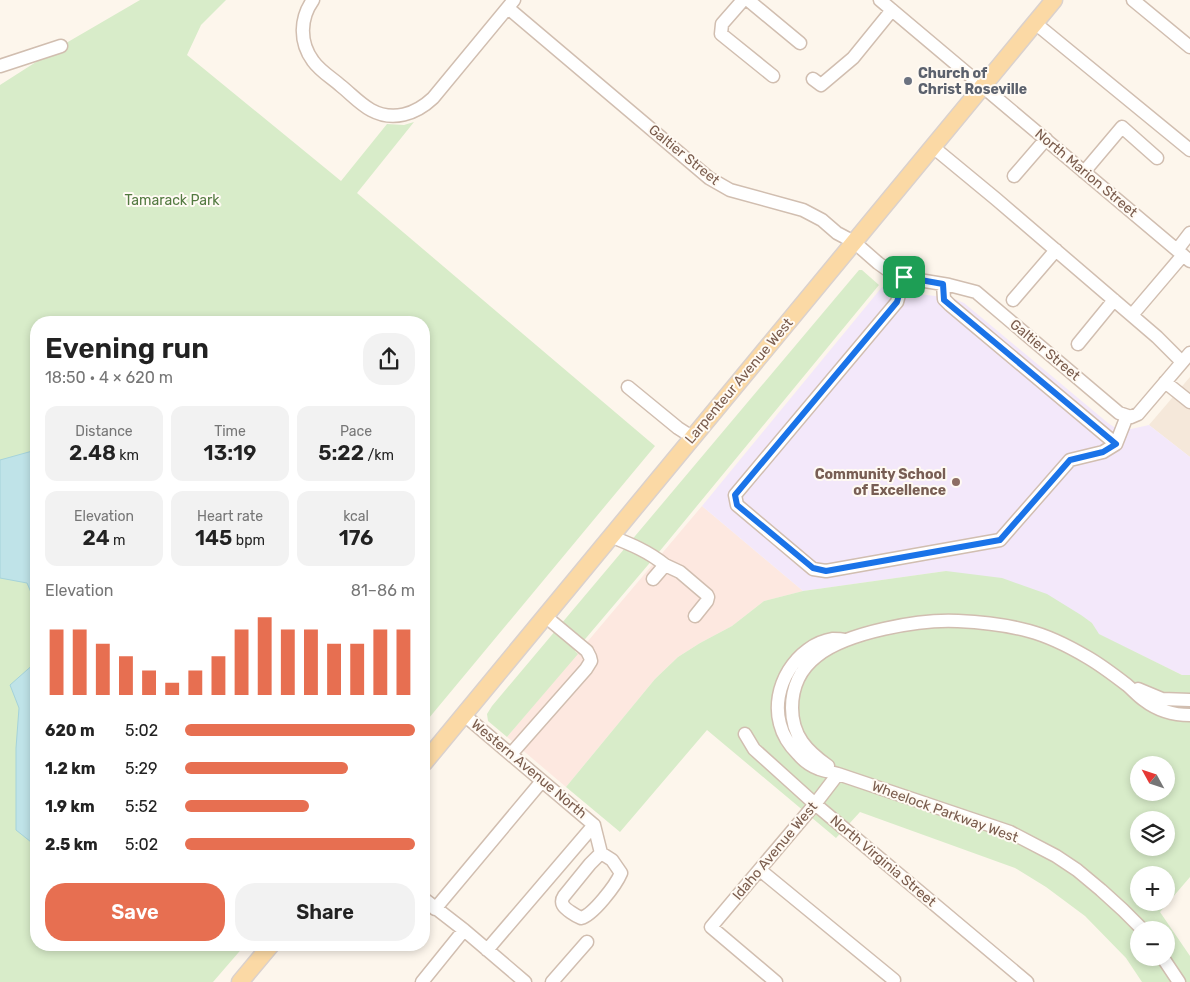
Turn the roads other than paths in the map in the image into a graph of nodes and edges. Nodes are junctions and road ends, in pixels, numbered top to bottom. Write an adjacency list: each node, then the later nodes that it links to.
1 (313, 0): 7 (street)
2 (743, 0): 14 (street)
3 (748, 0): 10 (street)
4 (880, 0): 8 (street, North Marion Street)
5 (1133, 0): 12 (street)
6 (1051, 1): 9 (main road, Larpenteur Avenue West)
7 (511, 4): 24 (street, Galtier Street)
8 (892, 10): 15 (street); 16 (street, North Marion Street)
9 (1035, 23): 16 (main road, Larpenteur Avenue West); 19 (street)
10 (800, 43)
11 (60, 46): 13 (street)
12 (1190, 47)
13 (0, 66)
14 (772, 76)
15 (813, 79)
16 (983, 86): 17 (street, North Marion Street); 18 (main road, Larpenteur Avenue West)
17 (1046, 139): 21 (street, North Marion Street); 22 (street)
18 (932, 147): 24 (main road, Larpenteur Avenue West); 25 (street)
19 (1190, 150)
20 (1157, 158): 21 (street)
21 (1084, 172): 26 (street, North Marion Street)
22 (1014, 176)
23 (1190, 233): 26 (street)
24 (854, 242): 27 (street, Galtier Street); 38 (main road, Larpenteur Avenue West)
25 (1056, 250): 29 (street); 30 (street)
26 (1183, 255): 31 (street)
27 (904, 277): 28 (street, Galtier Street); 39 (street)
28 (943, 284): 37 (street, Galtier Street); 39 (street)
29 (1013, 300)
30 (1114, 300): 31 (street); 32 (street)
31 (1132, 316): 33 (street)
32 (1078, 344)
33 (1186, 358): 34 (street)
34 (1165, 382): 36 (street); 37 (street)
35 (628, 387): 38 (street)
36 (1190, 402)
37 (1129, 417): 39 (street)
38 (692, 437): 40 (main road, Larpenteur Avenue West)
39 (1116, 444)
40 (610, 536): 41 (street); 43 (main road, Larpenteur Avenue West)
41 (665, 565): 42 (street); 44 (street)
42 (653, 579)
43 (545, 616): 47 (main road, Larpenteur Avenue West); 50 (street)
44 (695, 616)
45 (1129, 686): 46 (street, Wheelock Parkway West); 48 (street, Wheelock Parkway West); 52 (street, Wheelock Parkway West)
46 (1190, 700)
47 (463, 714): 50 (street, Western Avenue North); 51 (main road, Larpenteur Avenue West)
48 (1190, 715)
49 (745, 734): 54 (street, North Virginia Street)
50 (511, 754): 53 (street, Western Avenue North)
51 (430, 755)
52 (838, 774): 54 (street, Idaho Avenue West); 60 (street, Wheelock Parkway West)
53 (542, 781): 55 (street, Western Avenue North); 59 (street)
54 (815, 804): 57 (street, Idaho Avenue West); 72 (street, North Virginia Street)
55 (594, 825): 56 (street); 63 (street)
56 (601, 853): 56 (street)
57 (760, 870): 66 (street); 71 (street, Idaho Avenue West)
58 (430, 904): 59 (street)
59 (435, 909): 61 (street)
60 (1134, 921)
61 (464, 930): 63 (street); 68 (street)
62 (587, 942): 70 (street)
63 (487, 950): 69 (street)
64 (266, 951): 67 (main road)
65 (1168, 966): 73 (street)
66 (894, 980)
67 (240, 982)
68 (422, 982)
69 (525, 982)
70 (552, 982)
71 (776, 982)
72 (1027, 982)
73 (1179, 982)

